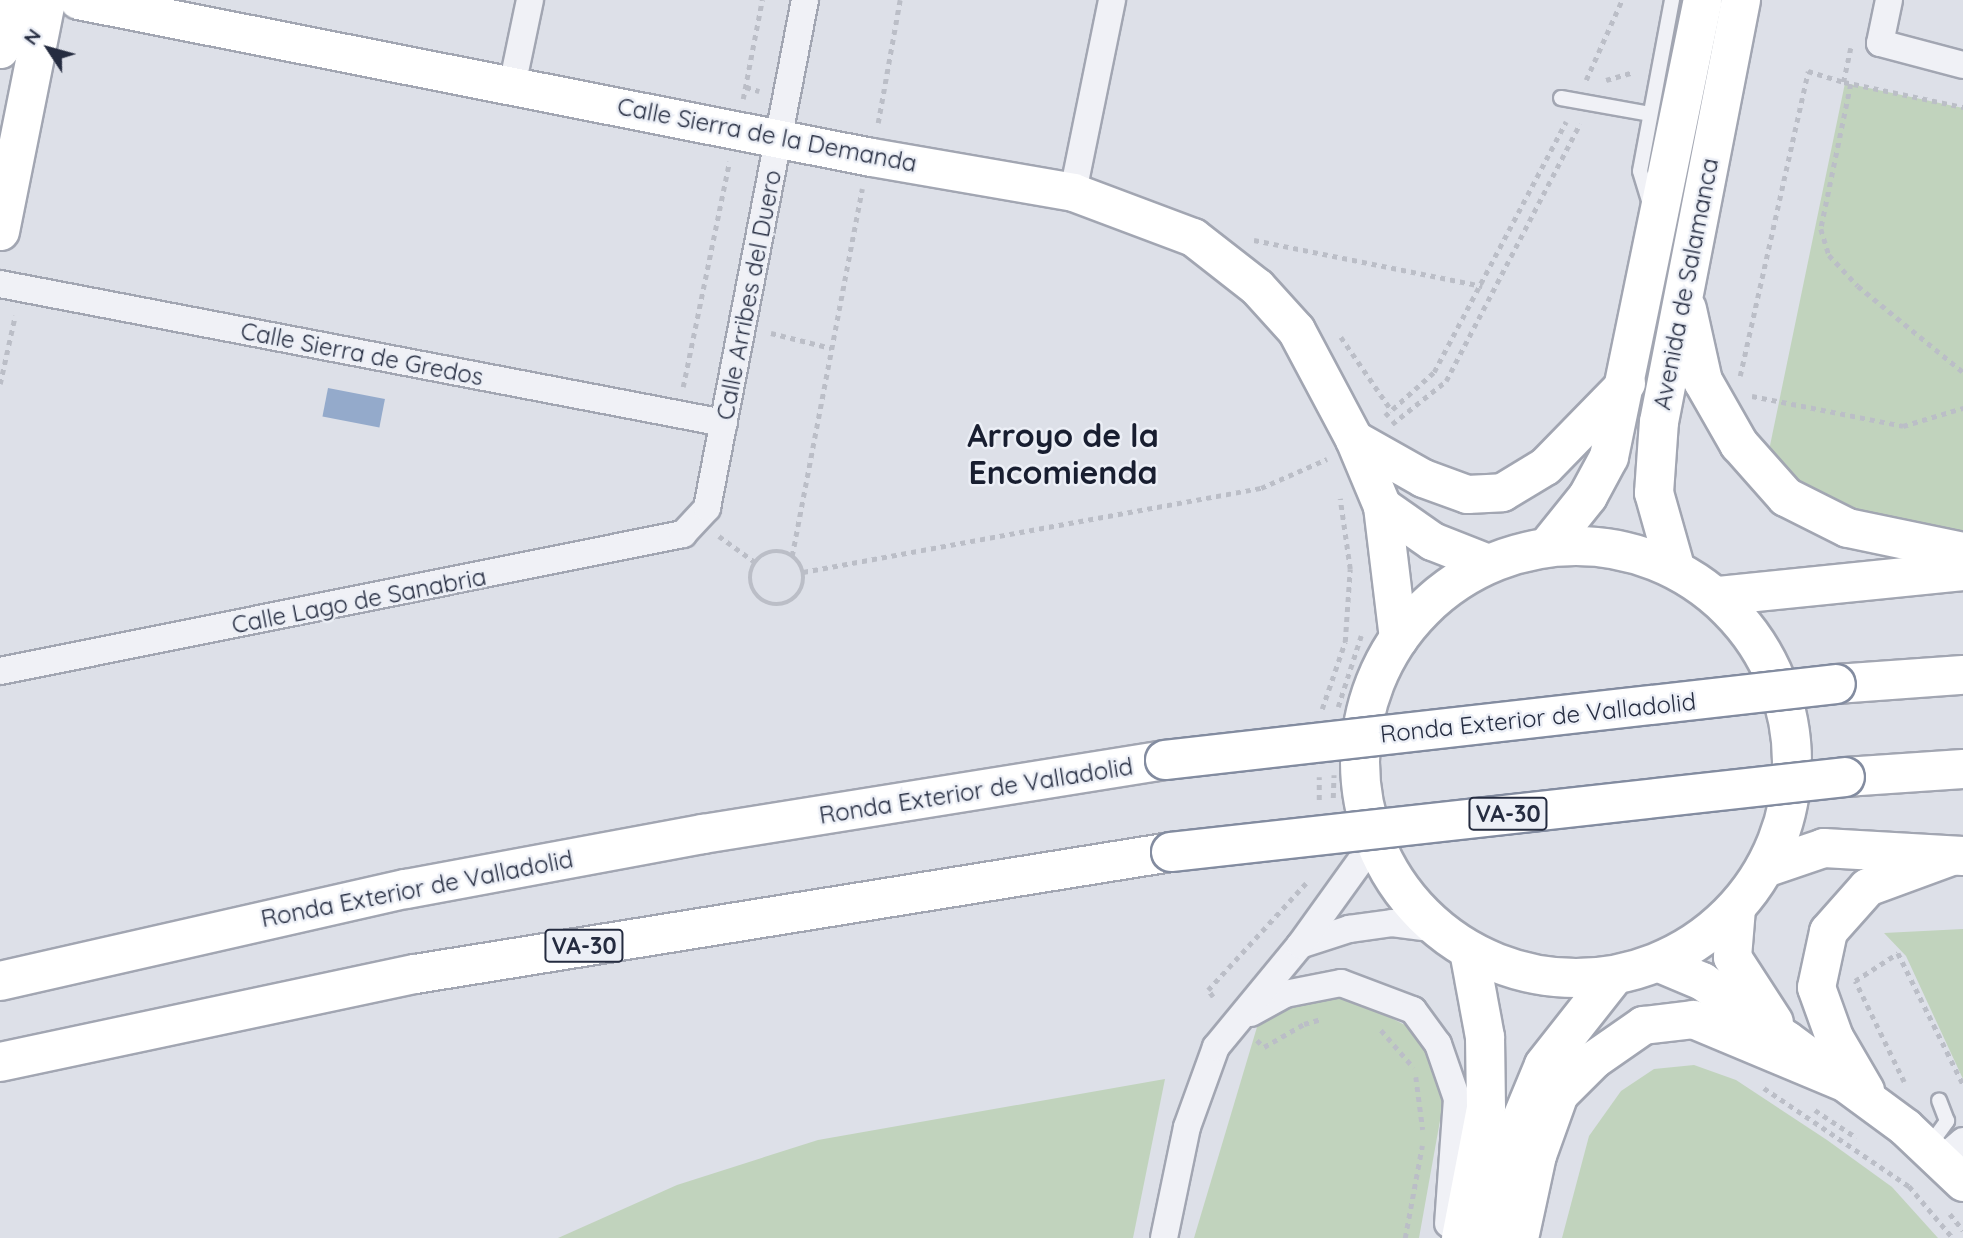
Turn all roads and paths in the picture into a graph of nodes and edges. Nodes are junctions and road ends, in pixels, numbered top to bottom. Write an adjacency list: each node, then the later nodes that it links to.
1 (10, 0): 14 (street)
2 (46, 0): 28 (street)
3 (78, 0): 18 (street, Calle Sierra de la Demanda)
4 (530, 0): 18 (street)
5 (761, 0): 23 (path)
6 (805, 0): 24 (street, Calle Arribes del Duero)
7 (900, 0): 25 (path)
8 (1112, 0): 26 (street)
9 (1622, 0): 20 (path)
10 (1672, 0): 22 (lane)
11 (1703, 0): 27 (highway, Avenida de Salamanca)
12 (1741, 0): 32 (highway, Avenida de Salamanca)
13 (1889, 0): 15 (street)
14 (0, 49)
15 (1962, 59)
16 (1638, 66): 20 (path)
17 (1844, 82): 36 (path)
18 (512, 86): 23 (street, Calle Sierra de la Demanda)
19 (1561, 99): 20 (lane)
20 (1583, 103): 22 (lane); 31 (path); 42 (path)
21 (1963, 107): 35 (path)
22 (1650, 114): 27 (lane)
23 (738, 130): 24 (street, Calle Sierra de la Demanda); 41 (path)
24 (779, 137): 25 (street, Calle Sierra de la Demanda); 33 (street, Calle Arribes del Duero)
25 (871, 157): 26 (street, Calle Sierra de la Demanda); 34 (path)
26 (1073, 192): 44 (street, Calle Sierra de la Demanda)
27 (1657, 228): 37 (highway, Avenida de Salamanca)
28 (0, 231)
29 (1244, 238): 31 (path)
30 (0, 284): 41 (street, Calle Sierra de Gredos)
31 (1482, 286): 40 (path)
32 (1684, 295): 48 (highway); 52 (highway, Avenida de Salamanca)
33 (743, 327): 34 (path); 43 (street, Calle Arribes del Duero)
34 (831, 348): 49 (path)
35 (1963, 372)
36 (1739, 379)
37 (1626, 383): 44 (street); 47 (highway, Avenida de Salamanca)
38 (1747, 395): 39 (path)
39 (1963, 408)
40 (1392, 411)
41 (678, 414): 43 (street, Calle Sierra de Gredos)
42 (1398, 419)
43 (724, 423): 46 (street, Calle Arribes del Duero)
44 (1344, 448): 45 (street, Calle Sierra de la Demanda); 53 (path)
45 (1382, 506): 51 (street); 56 (street, Calle Sierra de la Demanda)
46 (702, 514): 50 (path); 57 (street, Calle Lago de Sanabria)
47 (1548, 546): 51 (highway); 52 (highway)
48 (1963, 552)
49 (792, 556): 50 (path); 53 (path)
50 (755, 562): 53 (path)
51 (1488, 564): 56 (highway)
52 (1675, 567): 55 (highway)
53 (803, 572)
54 (1963, 572): 55 (highway)
55 (1718, 596): 62 (highway)
56 (1398, 639): 60 (highway)
57 (0, 671)
58 (1963, 676): 69 (highway, Ronda Exterior de Valladolid, bridge)
59 (1963, 769): 75 (highway, VA-30, bridge)
60 (1374, 842): 64 (highway); 65 (street)
61 (1957, 856): 62 (highway); 81 (street)
62 (1765, 868): 63 (highway)
63 (1736, 908): 67 (highway); 74 (street)
64 (1437, 929): 65 (street); 66 (highway)
65 (1300, 945): 71 (street)
66 (1469, 951): 68 (highway); 88 (highway)
67 (1659, 963): 68 (highway); 74 (street)
68 (1614, 976): 89 (highway)
69 (0, 981)
70 (1327, 1018): 73 (path)
71 (1237, 1020): 85 (street); 87 (street)
72 (1369, 1026): 86 (path)
73 (1256, 1038)
74 (1787, 1040): 76 (street)
75 (0, 1062)
76 (1841, 1081): 81 (street); 90 (street)
77 (1963, 1084): 83 (path)
78 (1761, 1087): 91 (path)
79 (1939, 1100): 83 (lane)
80 (1805, 1103): 82 (path)
81 (1872, 1103): 83 (street)
82 (1859, 1140)
83 (1941, 1161): 84 (path)
84 (1963, 1230)
85 (1164, 1238)
86 (1405, 1238)
87 (1447, 1238)
88 (1461, 1238)
89 (1497, 1238)
90 (1519, 1238)
91 (1953, 1238)

